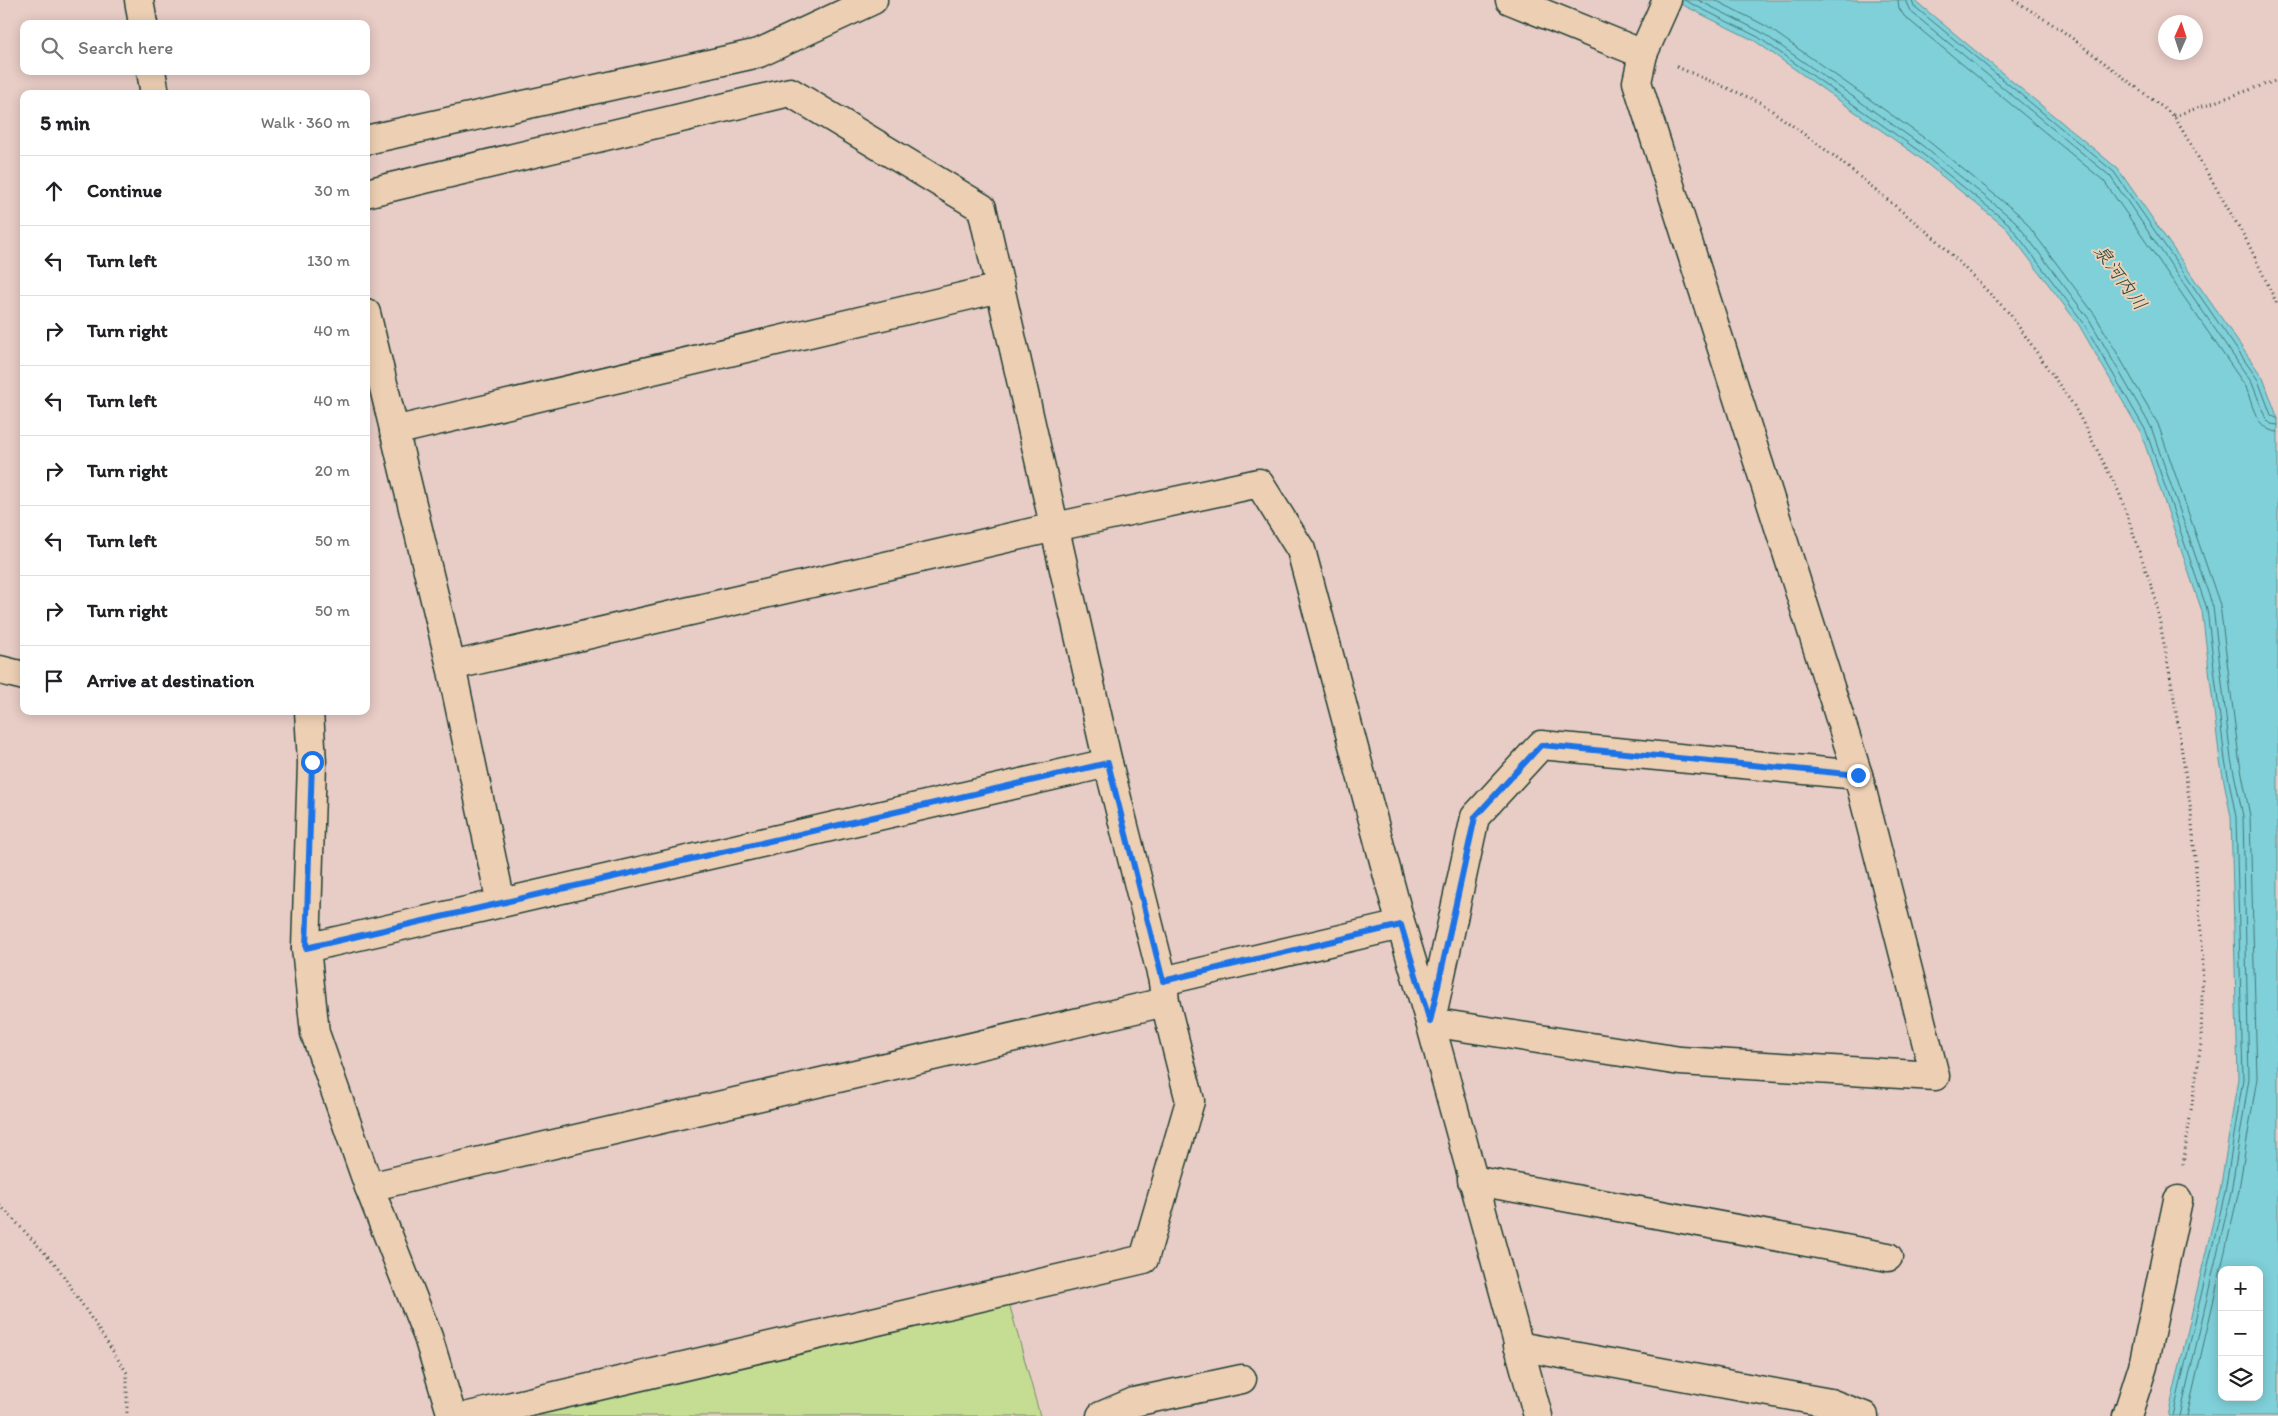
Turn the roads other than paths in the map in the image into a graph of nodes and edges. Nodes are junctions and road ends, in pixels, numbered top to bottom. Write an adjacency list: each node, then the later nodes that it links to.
1 (139, 0): 5 (street)
2 (873, 0): 9 (street)
3 (1510, 0): 6 (street)
4 (1667, 0): 6 (street)
5 (142, 20)
6 (1648, 43): 20 (street)
7 (152, 75): 8 (street)
8 (154, 90)
9 (370, 139)
10 (370, 192): 11 (street)
11 (1000, 288): 13 (street); 14 (street)
12 (370, 330): 13 (street)
13 (394, 431): 15 (street)
14 (1055, 526): 15 (street); 19 (street); 22 (street)
15 (451, 666): 21 (street)
16 (0, 670): 17 (street)
17 (20, 675)
18 (309, 715): 23 (street)
19 (1108, 763): 21 (street); 24 (street)
20 (1858, 775): 25 (street); 25 (street)
21 (500, 903): 23 (street)
22 (1401, 925): 24 (street); 25 (street)
23 (306, 948): 27 (street)
24 (1164, 991): 27 (street); 33 (street)
25 (1430, 1022): 26 (street)
26 (1472, 1180): 29 (street); 30 (street)
27 (369, 1187): 32 (street)
28 (2178, 1200): 37 (street)
29 (1888, 1257)
30 (1518, 1346): 35 (street); 36 (street)
31 (1242, 1379): 34 (street)
32 (452, 1416)
33 (468, 1416)
34 (1101, 1416)
35 (1538, 1416)
36 (1864, 1416)
37 (2127, 1416)

